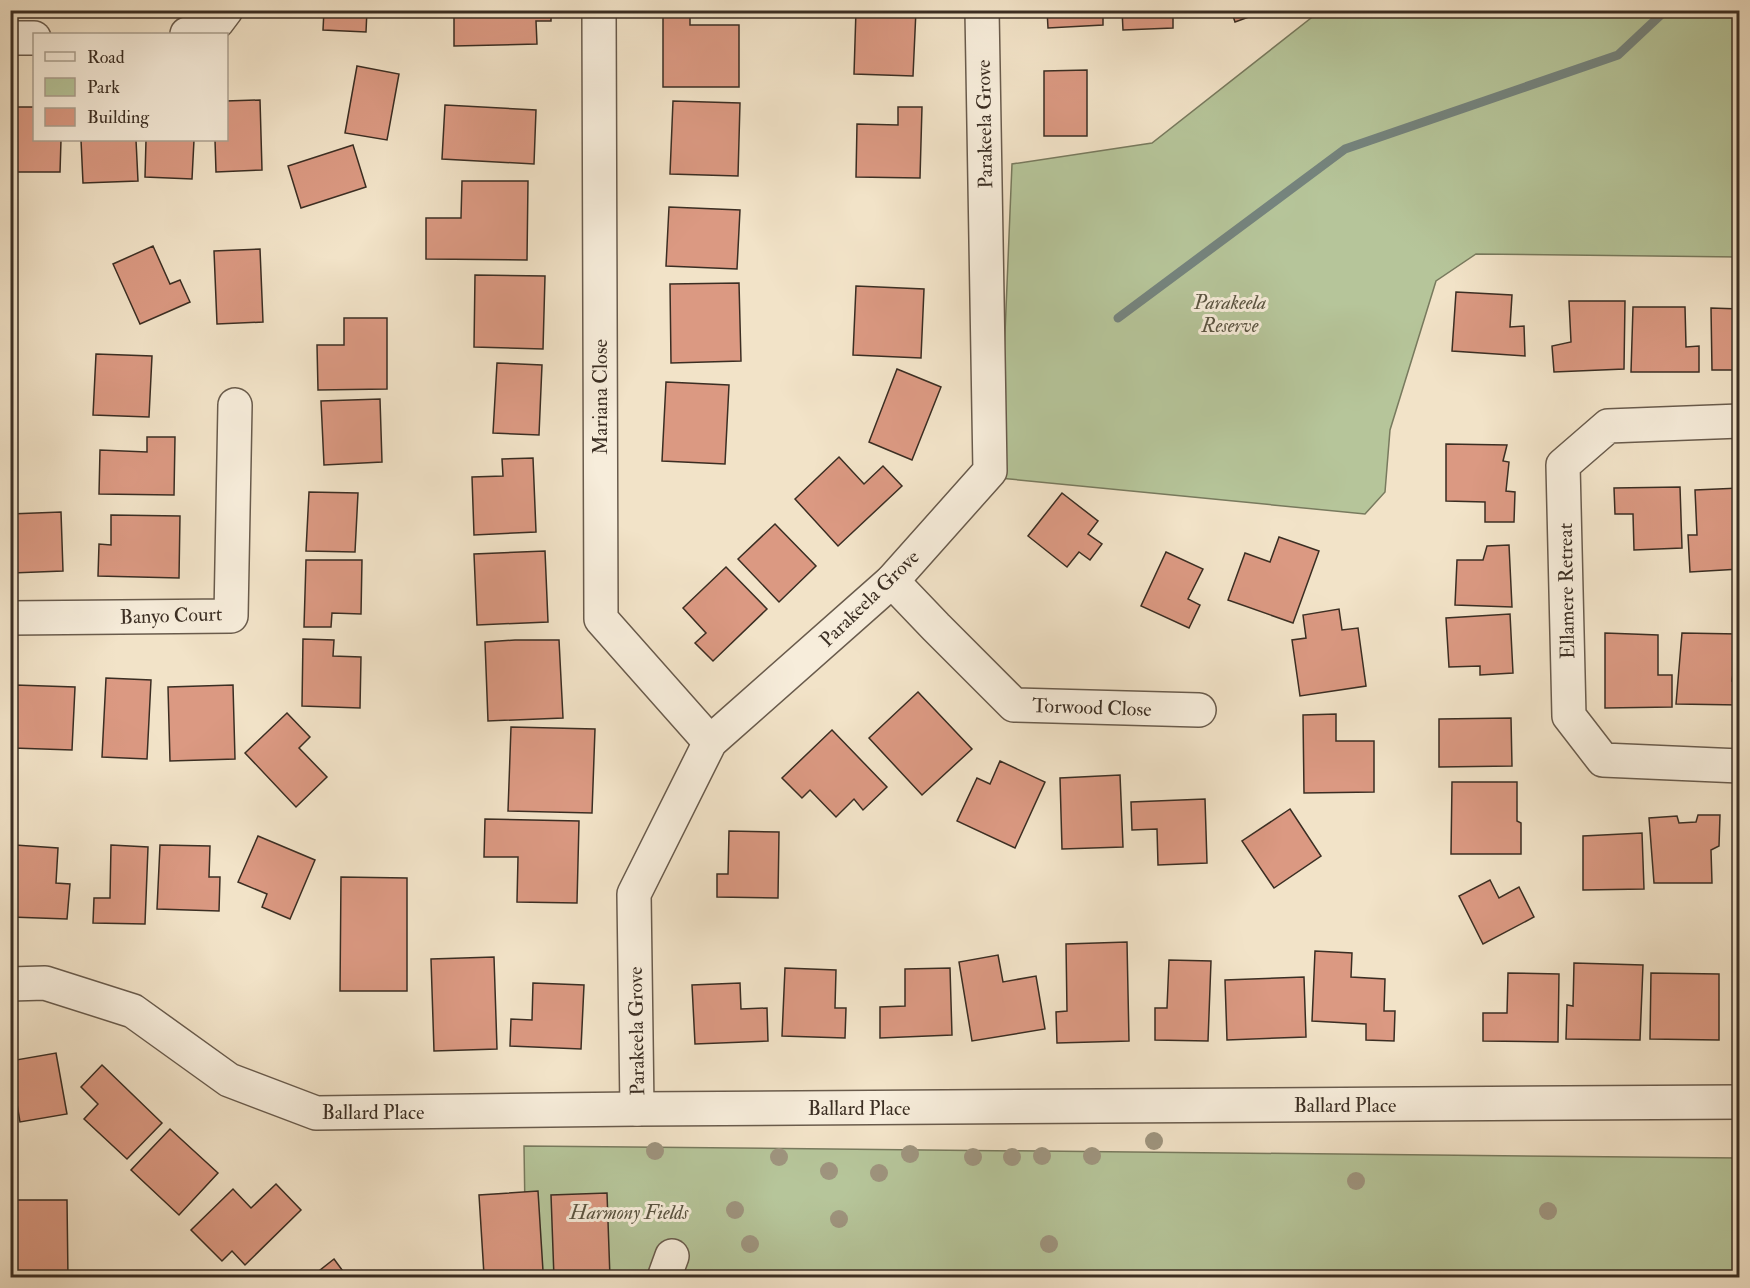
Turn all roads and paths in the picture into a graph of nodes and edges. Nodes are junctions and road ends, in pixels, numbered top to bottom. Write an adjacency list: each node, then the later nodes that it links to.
1 (226, 10): 4 (street)
2 (599, 10): 12 (street, Mariana Close)
3 (982, 10): 9 (street, Parakeela Grove)
4 (190, 33)
5 (10, 38): 6 (street)
6 (33, 38)
7 (235, 405): 10 (street, Banyo Court)
8 (1740, 421): 13 (street, Ellamere Retreat)
9 (892, 581): 11 (street, Torwood Close); 12 (street, Parakeela Grove)
10 (10, 618)
11 (1199, 710)
12 (710, 742): 16 (street, Parakeela Grove)
13 (1740, 766)
14 (10, 984): 16 (street, Ballard Place)
15 (1740, 1102): 16 (street, Ballard Place)
16 (637, 1109)

